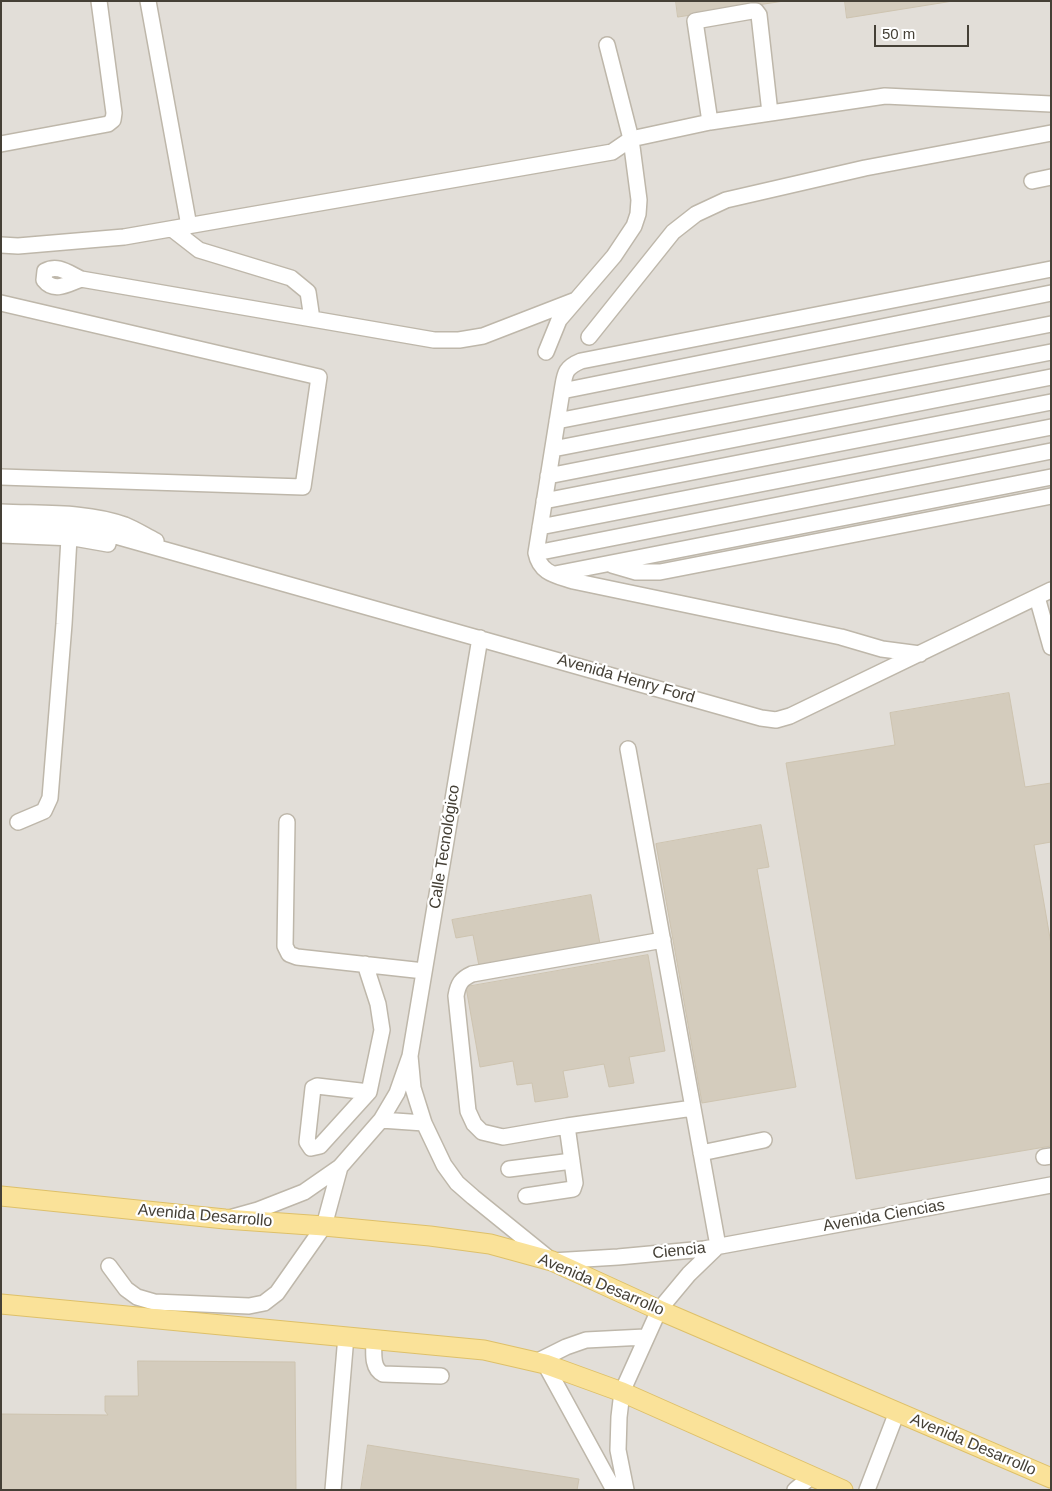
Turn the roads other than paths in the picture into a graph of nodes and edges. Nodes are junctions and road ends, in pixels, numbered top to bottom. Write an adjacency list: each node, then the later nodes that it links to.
1 (100, 1): 9 (street)
2 (148, 1): 12 (street)
3 (607, 45): 8 (street)
4 (1051, 104): 5 (street)
5 (770, 114): 6 (street); 6 (street)
6 (710, 122): 8 (street)
7 (1051, 133): 22 (street)
8 (631, 139): 12 (street); 18 (street)
9 (1, 144)
10 (1051, 177): 11 (street)
11 (1032, 181)
12 (188, 226): 13 (street)
13 (172, 229): 14 (street); 20 (street)
14 (1, 245)
15 (1051, 269): 26 (street)
16 (81, 279): 20 (street)
17 (1051, 294): 26 (street)
18 (576, 300): 20 (street); 23 (street)
19 (1, 303): 33 (street)
20 (312, 319)
21 (1051, 324): 28 (street)
22 (589, 337)
23 (546, 352)
24 (1051, 352): 30 (street)
25 (1051, 377): 32 (street)
26 (562, 391): 28 (street)
27 (1051, 402): 36 (street)
28 (557, 421): 30 (street)
29 (1051, 427): 39 (street)
30 (552, 449): 32 (street)
31 (1051, 451): 42 (street)
32 (548, 476): 36 (street)
33 (1, 477)
34 (1051, 477): 44 (street)
35 (1051, 496): 44 (street)
36 (544, 502): 39 (street)
37 (1, 512): 43 (street, Avenida Henry Ford)
38 (1, 524): 43 (street, Avenida Henry Ford)
39 (540, 527): 42 (street)
40 (1, 535): 41 (street, Avenida Henry Ford)
41 (69, 538): 43 (street, Avenida Henry Ford); 51 (street)
42 (536, 553): 45 (street)
43 (184, 556): 47 (street, Avenida Henry Ford)
44 (611, 564): 45 (street)
45 (554, 575): 49 (street)
46 (1044, 593): 48 (street); 49 (street, Avenida Henry Ford)
47 (480, 638): 49 (street, Avenida Henry Ford); 55 (street, Calle Tecnológico)
48 (1051, 647)
49 (920, 654)
50 (628, 749): 53 (street)
51 (18, 822)
52 (287, 822): 54 (street)
53 (662, 940): 58 (street); 61 (street)
54 (365, 964): 55 (street); 57 (street)
55 (424, 970): 56 (street, Calle Tecnológico)
56 (410, 1056): 59 (street, Calle Tecnológico); 60 (street, Calle Tecnológico)
57 (369, 1092): 57 (street)
58 (693, 1108): 61 (street); 63 (street)
59 (381, 1120): 60 (street); 65 (street, Calle Tecnológico)
60 (424, 1123): 73 (street, Calle Tecnológico)
61 (566, 1126): 64 (street)
62 (764, 1140): 63 (street)
63 (701, 1153): 72 (street)
64 (572, 1160): 66 (street); 69 (street)
65 (340, 1167): 70 (street, Calle Tecnológico); 71 (street, Calle Tecnológico)
66 (509, 1168)
67 (1051, 1185): 72 (street, Avenida Ciencias)
68 (1, 1196): 70 (main road, Avenida Desarrollo)
69 (526, 1196)
70 (225, 1219): 71 (main road, Avenida Desarrollo)
71 (324, 1226): 73 (main road, Avenida Desarrollo); 74 (street, Calle Tecnológico)
72 (718, 1246): 73 (street, Ciencia); 76 (street, Ciencia)
73 (552, 1261): 76 (main road, Avenida Desarrollo)
74 (109, 1266)
75 (1, 1304): 77 (main road)
76 (659, 1310): 78 (street, Ciencia); 83 (main road, Avenida Desarrollo)
77 (346, 1336): 79 (main road); 86 (street)
78 (645, 1337): 80 (street); 82 (street, Ciencia)
79 (374, 1339): 80 (main road); 81 (street)
80 (540, 1363): 82 (main road); 87 (street)
81 (441, 1376)
82 (622, 1392): 84 (main road); 88 (street, Ciencia)
83 (897, 1412): 85 (main road, Avenida Desarrollo); 91 (street)
84 (812, 1476): 89 (street); 90 (main road)
85 (1051, 1478)
86 (334, 1490)
87 (614, 1490)
88 (626, 1490)
89 (795, 1490)
90 (843, 1490)
91 (867, 1490)

